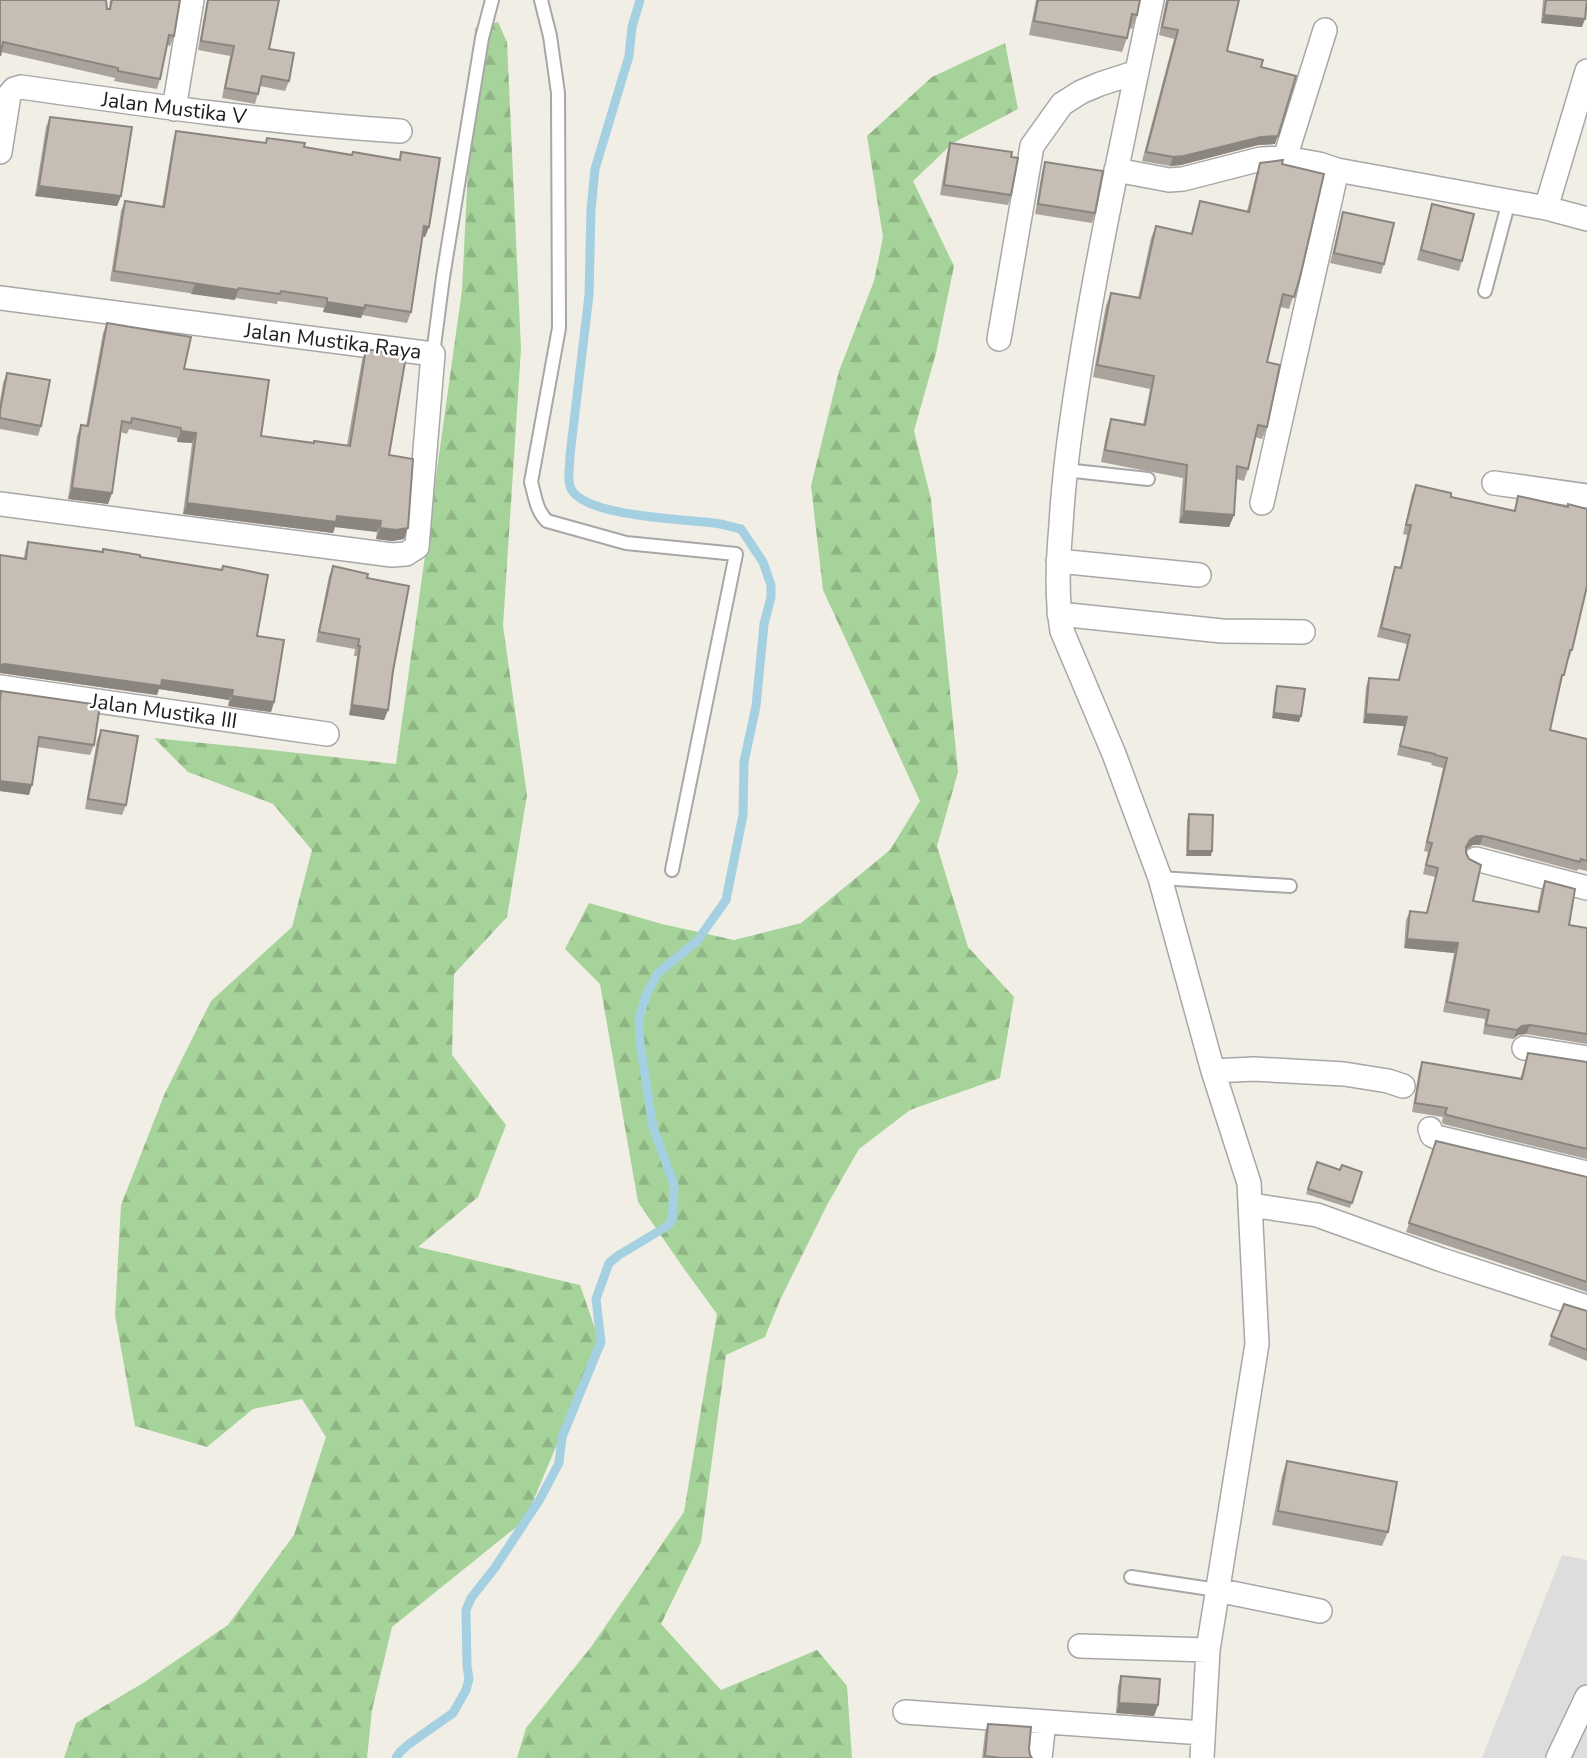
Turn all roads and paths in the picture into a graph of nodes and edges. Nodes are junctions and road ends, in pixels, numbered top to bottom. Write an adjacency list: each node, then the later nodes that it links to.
1 (192, 0): 8 (street)
2 (492, 0): 20 (lane, Jalan Mustika Raya)
3 (541, 0): 34 (lane)
4 (1152, 0): 7 (street)
5 (1325, 30): 11 (street)
6 (1587, 71): 15 (street)
7 (1137, 72): 12 (street); 19 (street)
8 (174, 109): 9 (street, Jalan Mustika V); 10 (street, Jalan Mustika V)
9 (400, 131)
10 (0, 152)
11 (1285, 158): 12 (street); 13 (street)
12 (1116, 170): 21 (street)
13 (1337, 170): 14 (street); 25 (street)
14 (1509, 201): 15 (street); 17 (lane)
15 (1546, 208): 16 (street)
16 (1587, 219)
17 (1485, 291)
18 (0, 298): 20 (street, Jalan Mustika Raya)
19 (999, 339)
20 (433, 355): 26 (street)
21 (1065, 470): 22 (lane); 27 (street)
22 (1148, 480)
23 (1494, 483): 24 (street)
24 (1587, 496)
25 (1262, 503)
26 (0, 504)
27 (1058, 561): 28 (street); 29 (street)
28 (1199, 575)
29 (1059, 614): 30 (street); 35 (street)
30 (1303, 632)
31 (0, 687): 32 (street, Jalan Mustika III)
32 (327, 734)
33 (1476, 859): 37 (street)
34 (672, 870)
35 (1160, 878): 36 (lane); 40 (street)
36 (1290, 886)
37 (1587, 888)
38 (1524, 1048): 39 (street)
39 (1587, 1058)
40 (1213, 1071): 41 (street); 44 (street)
41 (1403, 1086)
42 (1430, 1129): 43 (street)
43 (1587, 1173)
44 (1251, 1205): 45 (street); 47 (street)
45 (1587, 1307)
46 (1131, 1577): 47 (lane)
47 (1217, 1590): 48 (street); 50 (street)
48 (1320, 1611)
49 (1080, 1646): 50 (street)
50 (1208, 1650): 54 (street)
51 (1587, 1697): 57 (street)
52 (905, 1712): 53 (street)
53 (1044, 1722): 54 (street); 55 (street)
54 (1203, 1733): 56 (street)
55 (1040, 1758)
56 (1202, 1758)
57 (1558, 1758)

